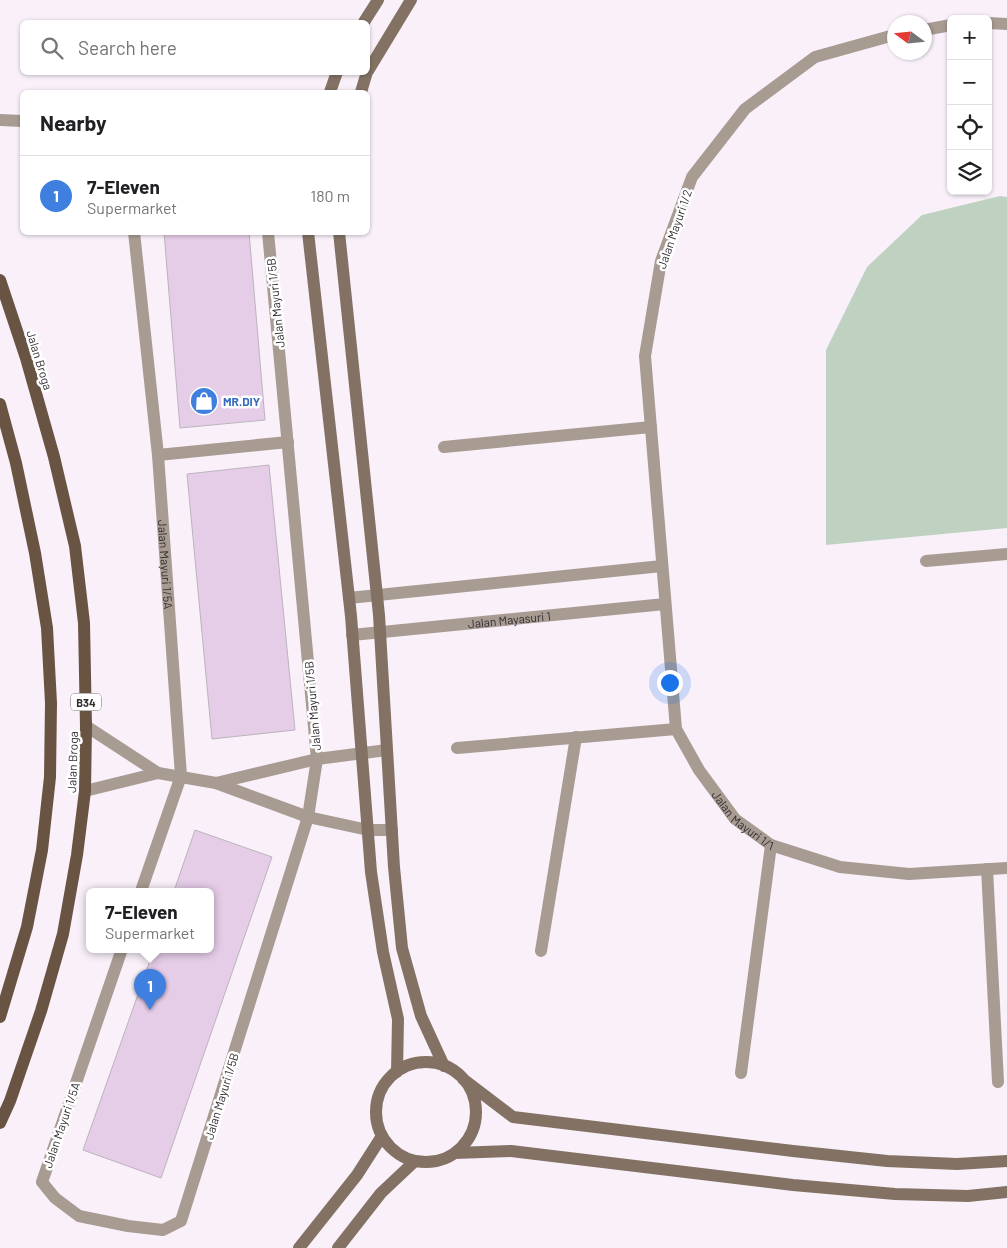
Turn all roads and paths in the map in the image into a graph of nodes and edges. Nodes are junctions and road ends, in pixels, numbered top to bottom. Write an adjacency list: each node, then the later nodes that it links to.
1 (378, 0): 3 (street)
2 (411, 0): 9 (street)
3 (365, 20)
4 (992, 23): 5 (street)
5 (1007, 24)
6 (947, 26): 7 (street)
7 (932, 29)
8 (887, 37): 22 (street, Jalan Mayuri 1/2)
9 (370, 67)
10 (336, 75): 12 (street)
11 (366, 75): 13 (street)
12 (331, 90)
13 (362, 90)
14 (0, 120): 15 (street)
15 (20, 121)
16 (134, 235): 25 (street, Jalan Mayuri 1/5A)
17 (268, 235): 23 (street, Jalan Mayuri 1/5B)
18 (308, 235): 30 (street)
19 (339, 235): 29 (street)
20 (0, 280): 34 (main road, Jalan Broga / B34)
21 (0, 404): 54 (main road, Jalan Broga)
22 (651, 427): 24 (street); 28 (street, Jalan Mayuri 1/2)
23 (288, 442): 25 (street); 40 (street, Jalan Mayuri 1/5B)
24 (444, 447)
25 (158, 456): 42 (street, Jalan Mayuri 1/5A)
26 (1007, 554): 27 (street)
27 (926, 560)
28 (662, 566): 29 (street); 31 (street, Jalan Mayuri 1/1)
29 (378, 595): 30 (street); 32 (street)
30 (349, 598): 33 (street)
31 (665, 604): 32 (street, Jalan Mayasuri 1); 35 (street, Jalan Mayuri 1/1)
32 (380, 632): 33 (street, Jalan Mayasuri 1); 38 (street)
33 (352, 635): 39 (street)
34 (86, 726): 41 (street); 44 (main road, Jalan Broga / B34)
35 (676, 729): 36 (street); 48 (street, Jalan Mayuri 1/1)
36 (576, 737): 37 (street); 52 (street)
37 (457, 748)
38 (388, 750): 39 (street); 47 (street)
39 (361, 754): 40 (street); 46 (street)
40 (317, 759): 43 (street); 45 (street, Jalan Mayuri 1/5B)
41 (158, 772): 42 (street); 44 (street)
42 (181, 776): 43 (street); 51 (street, Jalan Mayuri 1/5A)
43 (216, 783): 45 (street)
44 (86, 791): 60 (main road, Jalan Broga / B34)
45 (308, 817): 46 (street); 66 (street, Jalan Mayuri 1/5B)
46 (368, 830): 47 (street); 56 (street)
47 (392, 830): 55 (street)
48 (770, 845): 50 (street, Jalan Mayuri 1/1); 57 (street)
49 (1007, 868): 50 (street, Jalan Mayuri 1/1)
50 (986, 869): 59 (street)
51 (142, 888)
52 (541, 951)
53 (121, 953): 66 (street, Jalan Mayuri 1/5A)
54 (0, 1017)
55 (444, 1066): 56 (street); 58 (street)
56 (397, 1072): 61 (street)
57 (741, 1073)
58 (463, 1079): 62 (street); 64 (street)
59 (998, 1082)
60 (0, 1123)
61 (382, 1136): 63 (street); 67 (street)
62 (455, 1153): 63 (street); 65 (street)
63 (415, 1161): 68 (street)
64 (1007, 1161)
65 (1007, 1192)
66 (182, 1221)
67 (298, 1248)
68 (338, 1248)

